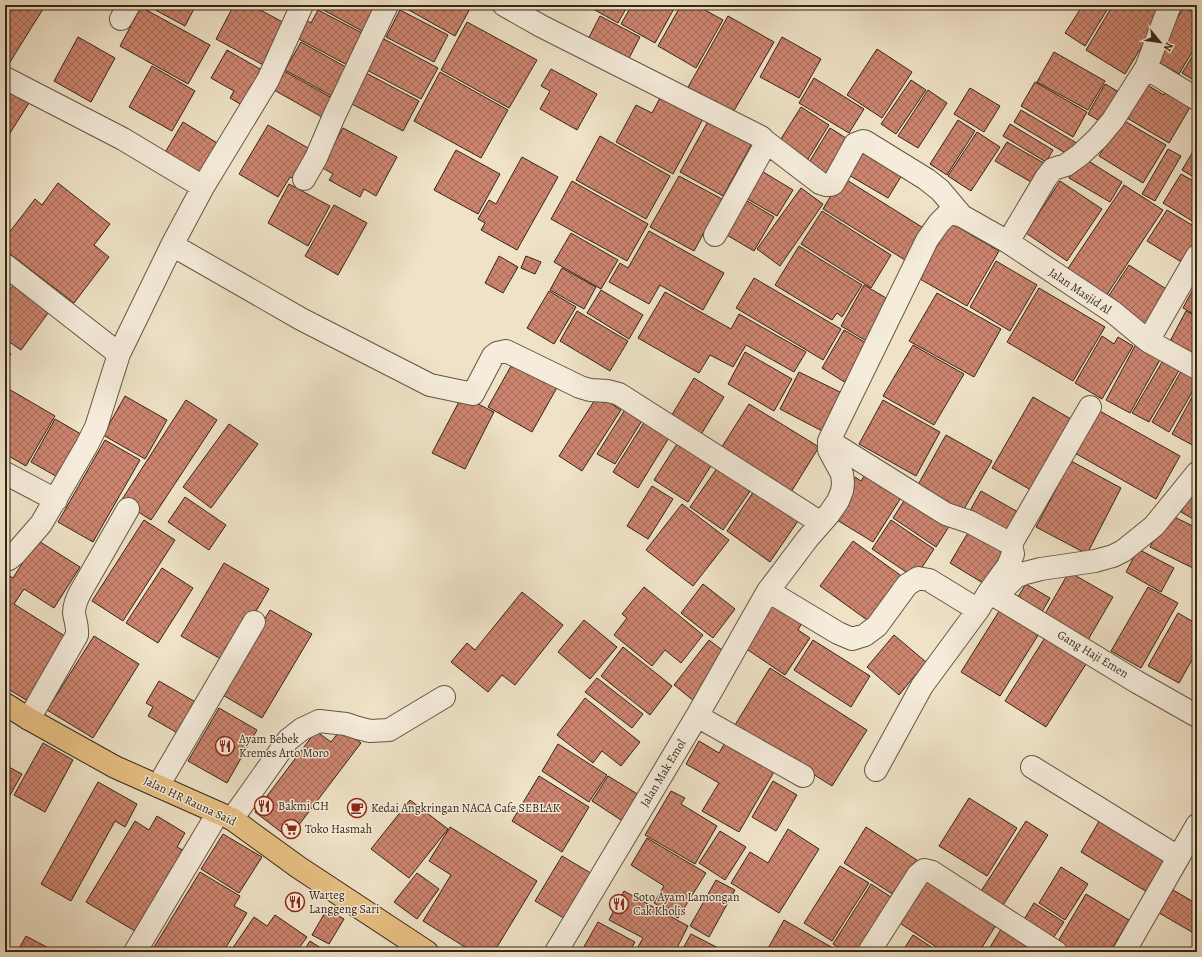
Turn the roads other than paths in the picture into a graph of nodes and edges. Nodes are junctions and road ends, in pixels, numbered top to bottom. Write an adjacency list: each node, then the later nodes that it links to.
1 (302, 5): 10 (street)
2 (387, 5): 9 (street)
3 (504, 5): 8 (street)
4 (1170, 5): 5 (street)
5 (1146, 68): 7 (street); 13 (street)
6 (5, 78): 10 (street)
7 (1197, 99)
8 (765, 141): 11 (street); 12 (street)
9 (304, 179)
10 (203, 187): 14 (street)
11 (962, 216): 13 (street, Jalan Masjid Al); 21 (street)
12 (715, 235)
13 (1008, 242): 17 (street, Jalan Masjid Al)
14 (172, 245): 18 (street); 26 (street)
15 (1197, 256): 17 (street)
16 (5, 265): 18 (street)
17 (1148, 340): 19 (street, Jalan Masjid Al)
18 (119, 354): 24 (street)
19 (1197, 368)
20 (1090, 407): 27 (street)
21 (829, 441): 26 (street, Jalan Mak Emol); 27 (street)
22 (5, 473): 24 (street)
23 (1197, 473): 30 (street)
24 (56, 500): 28 (street)
25 (128, 509): 37 (street)
26 (821, 523): 29 (street, Jalan Mak Emol)
27 (1011, 544): 30 (street)
28 (5, 560)
29 (768, 591): 31 (street); 35 (street, Jalan Mak Emol)
30 (993, 593): 31 (street); 36 (street, Gang Haji Emen)
31 (978, 610): 39 (street)
32 (254, 622): 41 (street)
33 (444, 697): 42 (street)
34 (5, 704): 37 (main road, Jalan HR Rauna Said)
35 (698, 716): 40 (street); 47 (street, Jalan Mak Emol)
36 (1197, 716)
37 (30, 719): 41 (main road, Jalan HR Rauna Said)
38 (1032, 767): 44 (street)
39 (876, 770)
40 (803, 776)
41 (158, 786): 42 (main road, Jalan HR Rauna Said)
42 (225, 816): 45 (street); 46 (main road, Jalan HR Rauna Said)
43 (1197, 825): 44 (street)
44 (1187, 852): 50 (street)
45 (135, 952)
46 (427, 952)
47 (556, 952)
48 (869, 952): 49 (street)
49 (1056, 952)
50 (1124, 952)

